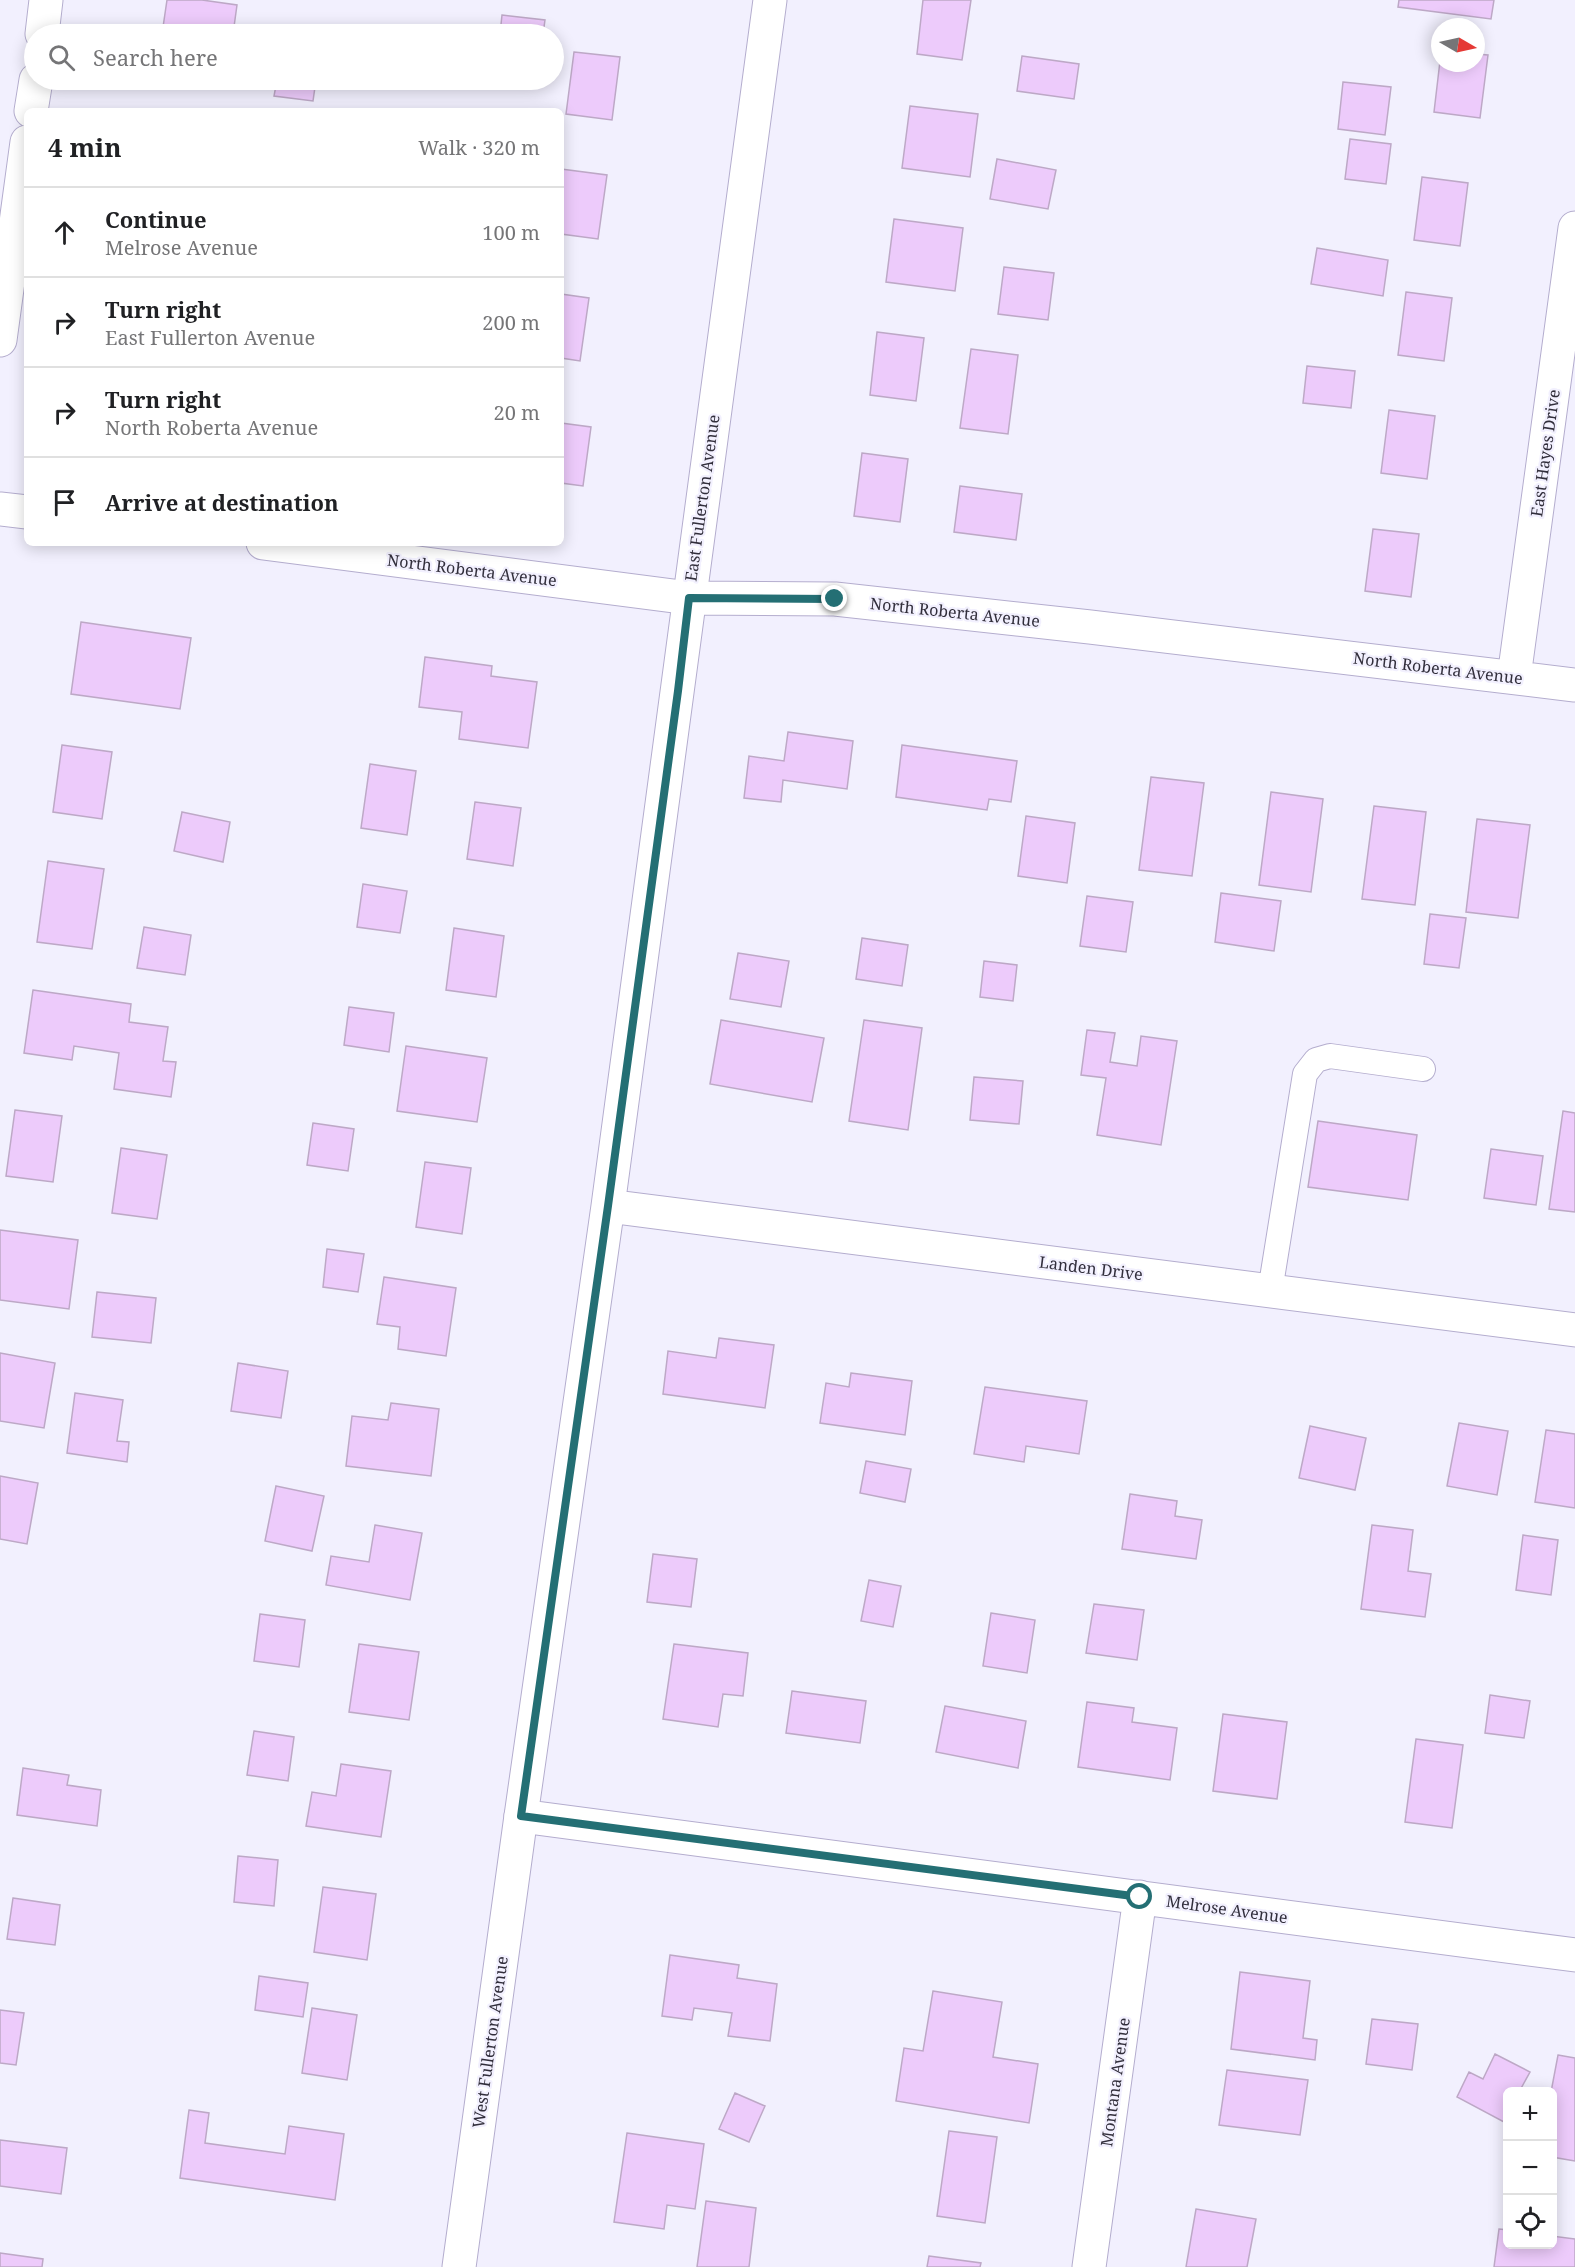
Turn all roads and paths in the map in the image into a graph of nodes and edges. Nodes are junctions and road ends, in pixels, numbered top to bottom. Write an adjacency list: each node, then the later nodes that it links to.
1 (46, 0): 3 (street)
2 (770, 0): 12 (street, East Fullerton Avenue)
3 (43, 24)
4 (34, 90): 5 (street)
5 (31, 108)
6 (24, 164): 8 (street)
7 (1575, 228): 13 (street, East Hayes Drive)
8 (0, 340)
9 (0, 509): 10 (street)
10 (24, 512)
11 (286, 546): 12 (street, North Roberta Avenue)
12 (689, 598): 13 (street, North Roberta Avenue); 16 (street, East Fullerton Avenue)
13 (1514, 677): 14 (street, North Roberta Avenue)
14 (1575, 685)
15 (1423, 1069): 17 (lane)
16 (608, 1206): 17 (street, Landen Drive); 19 (street, East Fullerton Avenue)
17 (1270, 1291): 18 (street, Landen Drive)
18 (1575, 1330)
19 (521, 1816): 20 (street, Melrose Avenue); 22 (street, West Fullerton Avenue)
20 (1140, 1897): 21 (street, Melrose Avenue); 23 (street, Montana Avenue)
21 (1575, 1955)
22 (459, 2267)
23 (1089, 2267)

